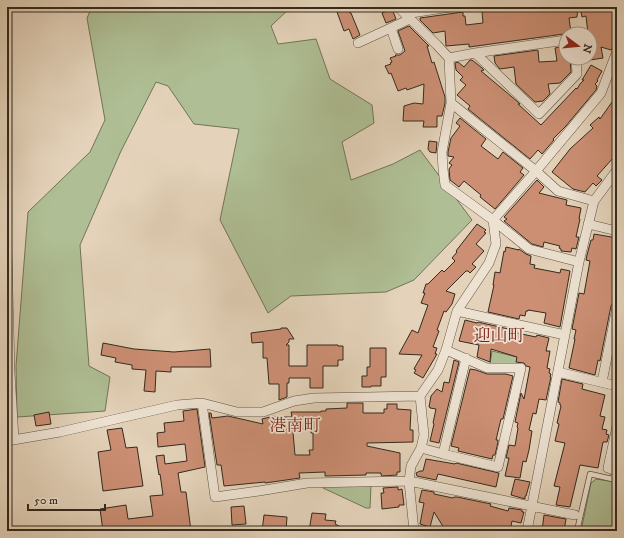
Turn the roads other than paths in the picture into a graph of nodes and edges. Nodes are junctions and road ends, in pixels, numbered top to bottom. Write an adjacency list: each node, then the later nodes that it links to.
1 (398, 7): 3 (street)
2 (450, 7): 3 (street)
3 (408, 17): 4 (street); 10 (street)
4 (391, 28): 6 (street); 7 (street)
5 (558, 41): 9 (street)
6 (358, 43)
7 (398, 49)
8 (617, 51): 14 (street)
9 (475, 53): 10 (street); 11 (street)
10 (449, 58): 12 (street)
11 (576, 66)
12 (451, 103): 14 (street); 16 (street)
13 (617, 170): 15 (street)
14 (536, 171): 15 (street); 16 (street)
15 (594, 201): 17 (street)
16 (493, 220): 20 (street); 22 (street)
17 (588, 224): 18 (street); 20 (street)
18 (617, 231)
19 (7, 251): 32 (street)
20 (579, 262): 23 (street)
21 (617, 307): 27 (street)
22 (457, 310): 23 (street); 24 (street)
23 (565, 335): 26 (street)
24 (446, 350): 25 (street); 29 (street)
25 (466, 358): 34 (street); 34 (street)
26 (558, 372): 27 (street); 37 (street)
27 (602, 382): 28 (street)
28 (617, 386)
29 (420, 396): 30 (street); 33 (street)
30 (202, 403): 32 (street); 36 (street)
31 (617, 426): 35 (street)
32 (10, 440)
33 (421, 448): 34 (street); 36 (street)
34 (443, 454)
35 (615, 472): 41 (lane)
36 (409, 481): 37 (street); 39 (street)
37 (532, 506): 38 (street); 40 (street)
38 (575, 515)
39 (414, 531)
40 (527, 531)
41 (578, 531)

